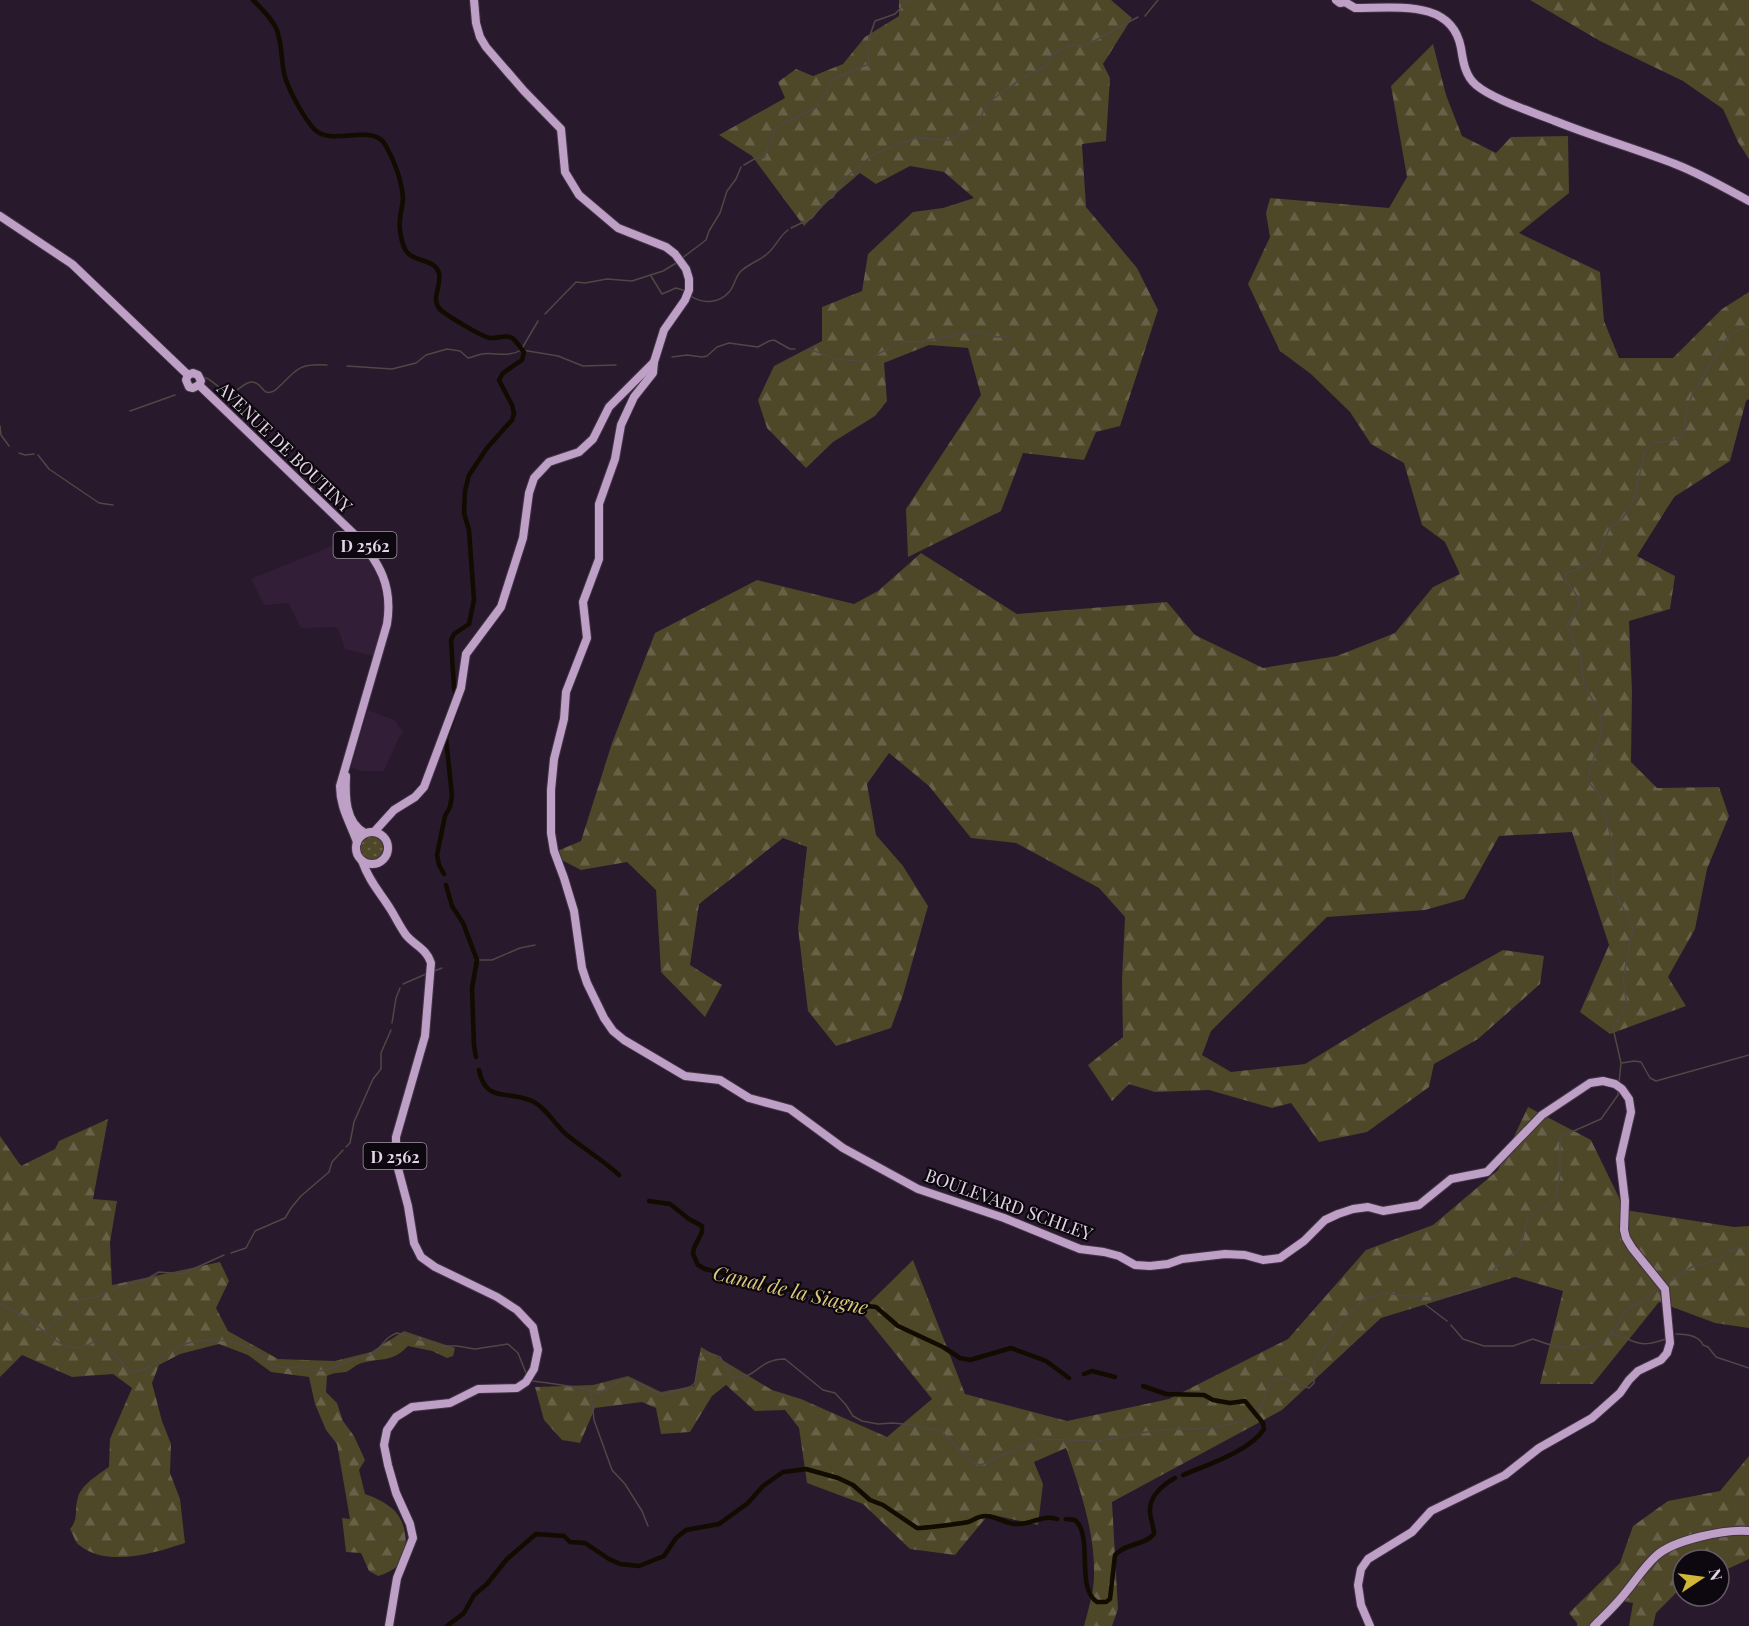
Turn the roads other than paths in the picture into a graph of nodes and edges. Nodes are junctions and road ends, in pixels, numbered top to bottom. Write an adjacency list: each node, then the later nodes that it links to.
1 (474, 0): 6 (main road, BOULEVARD SCHLEY)
2 (1336, 0): 3 (main road)
3 (1346, 1): 4 (main road)
4 (1749, 201)
5 (0, 216): 7 (main road, AVENUE DE BOUTINY / D 2562)
6 (654, 362): 8 (main road); 17 (main road, BOULEVARD SCHLEY)
7 (347, 764): 9 (main road, AVENUE DE BOUTINY / D 2562); 11 (main road, AVENUE DE BOUTINY / D 2562)
8 (391, 814): 9 (main road); 10 (main road)
9 (370, 832): 10 (main road); 11 (main road)
10 (385, 838): 13 (main road)
11 (357, 842): 12 (main road)
12 (362, 861): 13 (main road); 14 (main road, D 2562)
13 (377, 864): 14 (main road)
14 (372, 884): 16 (main road, D 2562)
15 (1749, 1531): 18 (main road)
16 (389, 1626)
17 (1370, 1626)
18 (1594, 1626)

